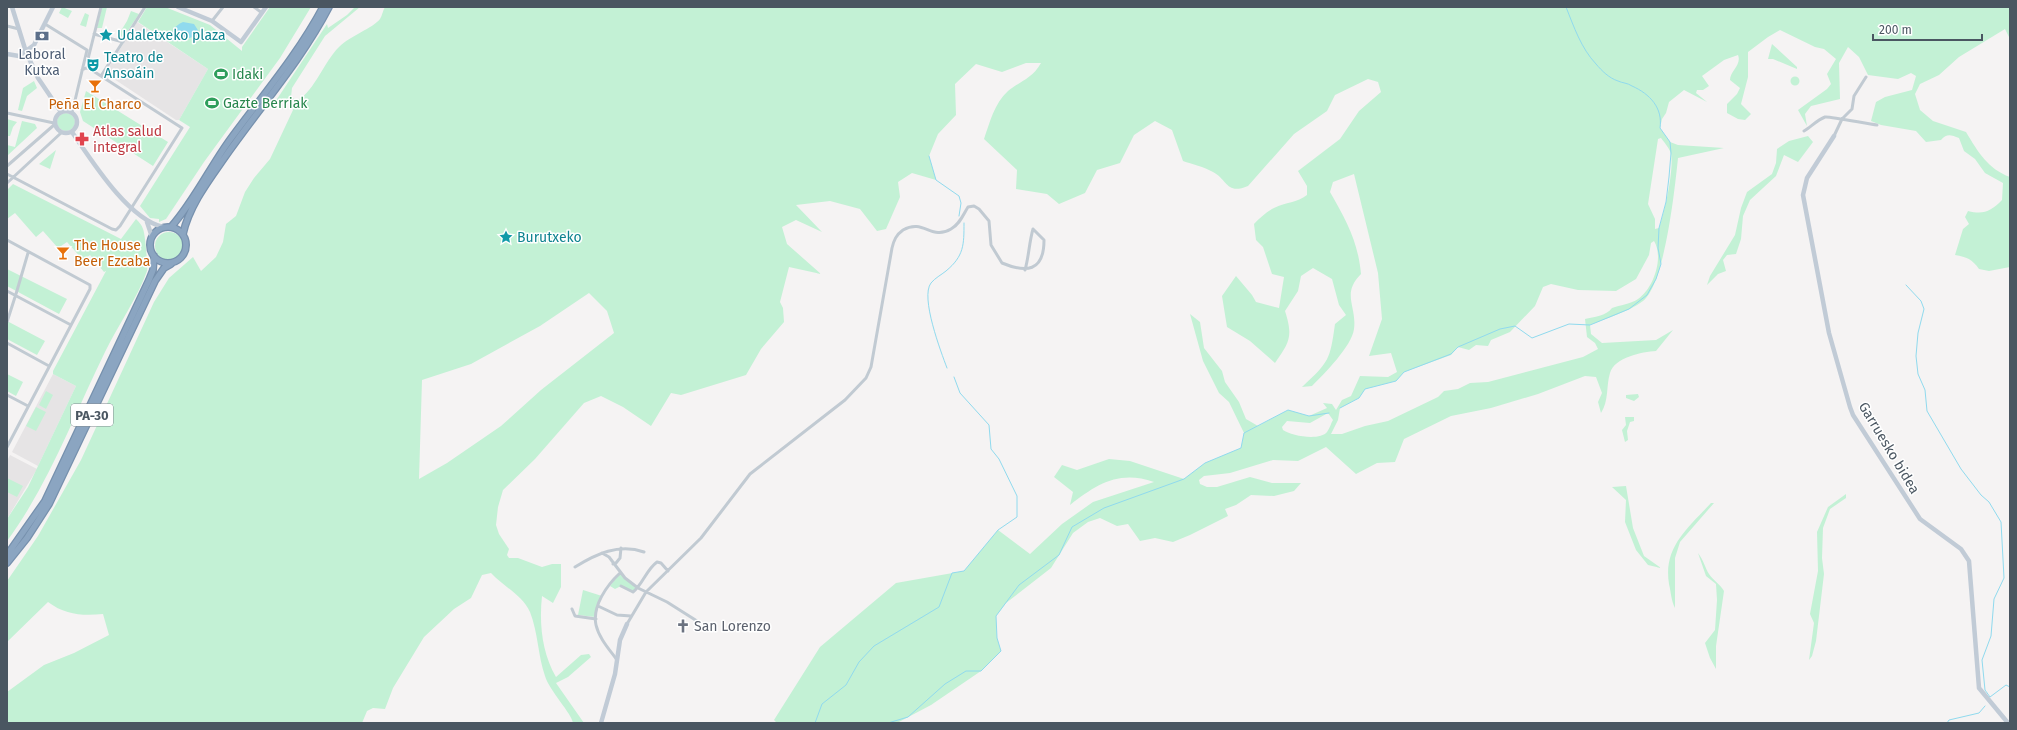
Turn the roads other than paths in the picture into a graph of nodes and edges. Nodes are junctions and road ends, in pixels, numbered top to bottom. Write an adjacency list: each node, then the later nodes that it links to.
1 (12, 7): 15 (street)
2 (53, 7): 13 (street)
3 (101, 7): 16 (street)
4 (145, 7): 17 (street)
5 (179, 7): 12 (street)
6 (223, 7): 12 (street)
7 (254, 7): 11 (street)
8 (266, 7): 11 (street)
9 (323, 7): 41 (highway)
10 (329, 7): 42 (highway, PA-30)
11 (262, 13): 12 (street)
12 (212, 21)
13 (45, 24): 18 (street); 21 (street)
14 (7, 26): 15 (street)
15 (19, 29): 18 (street)
16 (94, 34): 17 (street); 20 (street)
17 (123, 42): 22 (street)
18 (26, 52): 19 (street); 24 (street)
19 (7, 54)
20 (90, 69): 21 (street); 22 (street)
21 (82, 70): 26 (street)
22 (101, 76): 38 (street)
23 (1866, 77): 27 (street)
24 (61, 112): 26 (street); 28 (street)
25 (7, 113): 28 (street)
26 (72, 113): 31 (street)
27 (1842, 119): 29 (street); 30 (street); 33 (street)
28 (54, 124): 32 (street); 34 (street)
29 (1877, 125)
30 (1804, 131)
31 (72, 132): 32 (street); 38 (street)
32 (61, 133): 36 (street)
33 (1834, 136): 77 (street, Garruesko bidea)
34 (7, 166)
35 (7, 174): 36 (street)
36 (14, 177): 37 (street); 38 (street)
37 (7, 183)
38 (132, 208): 39 (street)
39 (145, 219): 40 (street); 43 (street)
40 (163, 227): 41 (highway); 43 (highway)
41 (171, 227): 42 (highway)
42 (183, 234): 47 (highway, PA-30)
43 (152, 236): 46 (highway, PA-30)
44 (7, 240): 51 (street)
45 (28, 253): 50 (street)
46 (154, 256): 47 (highway); 60 (highway, PA-30)
47 (170, 264): 61 (highway, PA-30)
48 (1025, 270): 48 (street); 64 (street)
49 (7, 291): 51 (street)
50 (7, 322)
51 (71, 325): 53 (street)
52 (7, 343): 53 (street)
53 (50, 366): 55 (street)
54 (7, 395): 55 (street)
55 (28, 406): 56 (street)
56 (7, 447)
57 (621, 548): 58 (street); 59 (street); 62 (street)
58 (644, 552)
59 (602, 553): 62 (street); 63 (street)
60 (7, 555)
61 (7, 563)
62 (613, 564): 65 (street)
63 (575, 567)
64 (668, 571): 67 (street); 68 (street)
65 (620, 573): 67 (street); 69 (street)
66 (621, 586): 67 (street)
67 (638, 588): 68 (street)
68 (646, 592): 71 (street); 73 (street)
69 (598, 606): 71 (street); 72 (street)
70 (572, 610): 72 (street)
71 (632, 616): 74 (street)
72 (596, 618): 75 (street)
73 (697, 621)
74 (628, 624): 75 (street)
75 (617, 661): 76 (street)
76 (601, 723)
77 (2008, 723)

